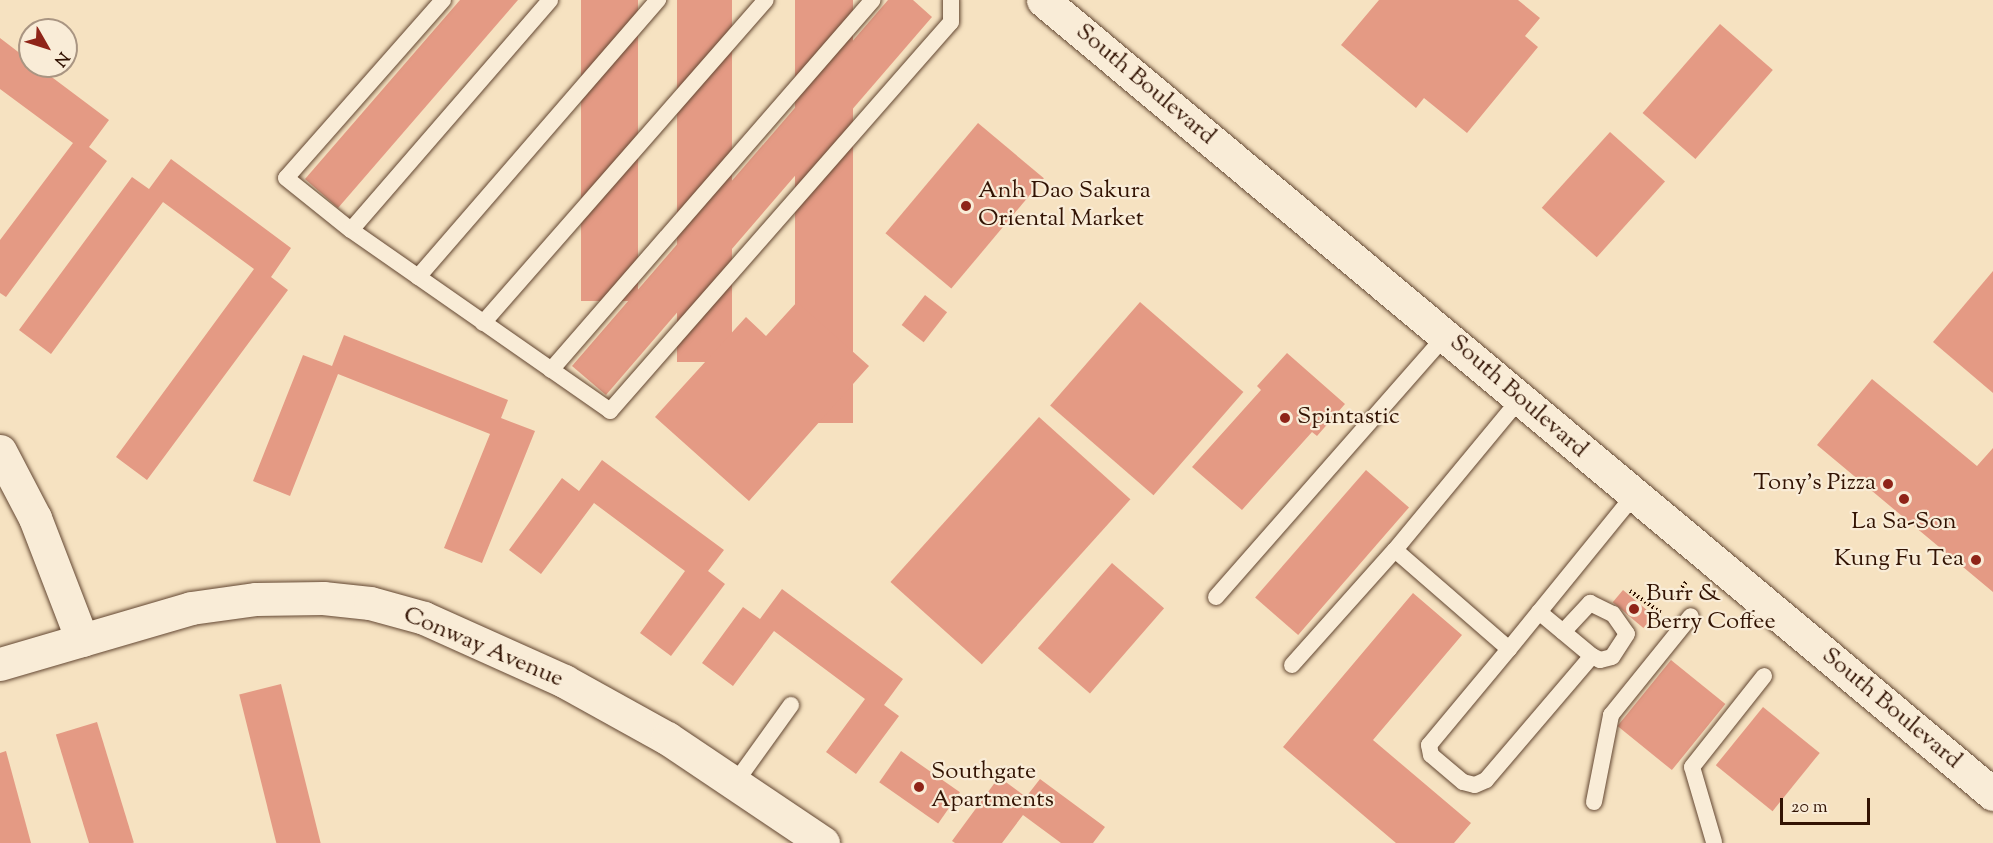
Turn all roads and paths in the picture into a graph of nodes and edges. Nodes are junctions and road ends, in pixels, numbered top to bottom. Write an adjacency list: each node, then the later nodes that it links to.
1 (443, 0): 8 (lane)
2 (550, 0): 8 (lane)
3 (658, 0): 9 (lane)
4 (766, 0): 10 (lane)
5 (873, 0): 12 (lane)
6 (951, 0): 12 (lane)
7 (1043, 0): 11 (main road, South Boulevard)
8 (351, 230): 9 (lane)
9 (418, 277): 10 (lane)
10 (483, 322): 12 (lane)
11 (1446, 335): 13 (main road, South Boulevard); 19 (lane)
12 (551, 370)
13 (1519, 400): 15 (main road, South Boulevard); 16 (lane)
14 (0, 450): 23 (main road)
15 (1634, 495): 20 (lane); 31 (main road, South Boulevard)
16 (1395, 550): 24 (lane); 27 (lane)
17 (1686, 582): 18 (path)
18 (1630, 591)
19 (1216, 597)
20 (1539, 612): 22 (lane); 24 (lane)
21 (1691, 616): 32 (lane)
22 (1563, 632): 25 (lane); 25 (lane)
23 (82, 640): 26 (main road, Conway Avenue); 30 (main road, Conway Avenue)
24 (1509, 649): 25 (lane)
25 (1592, 656)
26 (0, 664)
27 (1292, 665)
28 (1764, 676): 33 (lane)
29 (791, 705): 30 (lane)
30 (735, 783): 34 (main road, Conway Avenue)
31 (1993, 794)
32 (1594, 802)
33 (1714, 842)
34 (823, 843)

